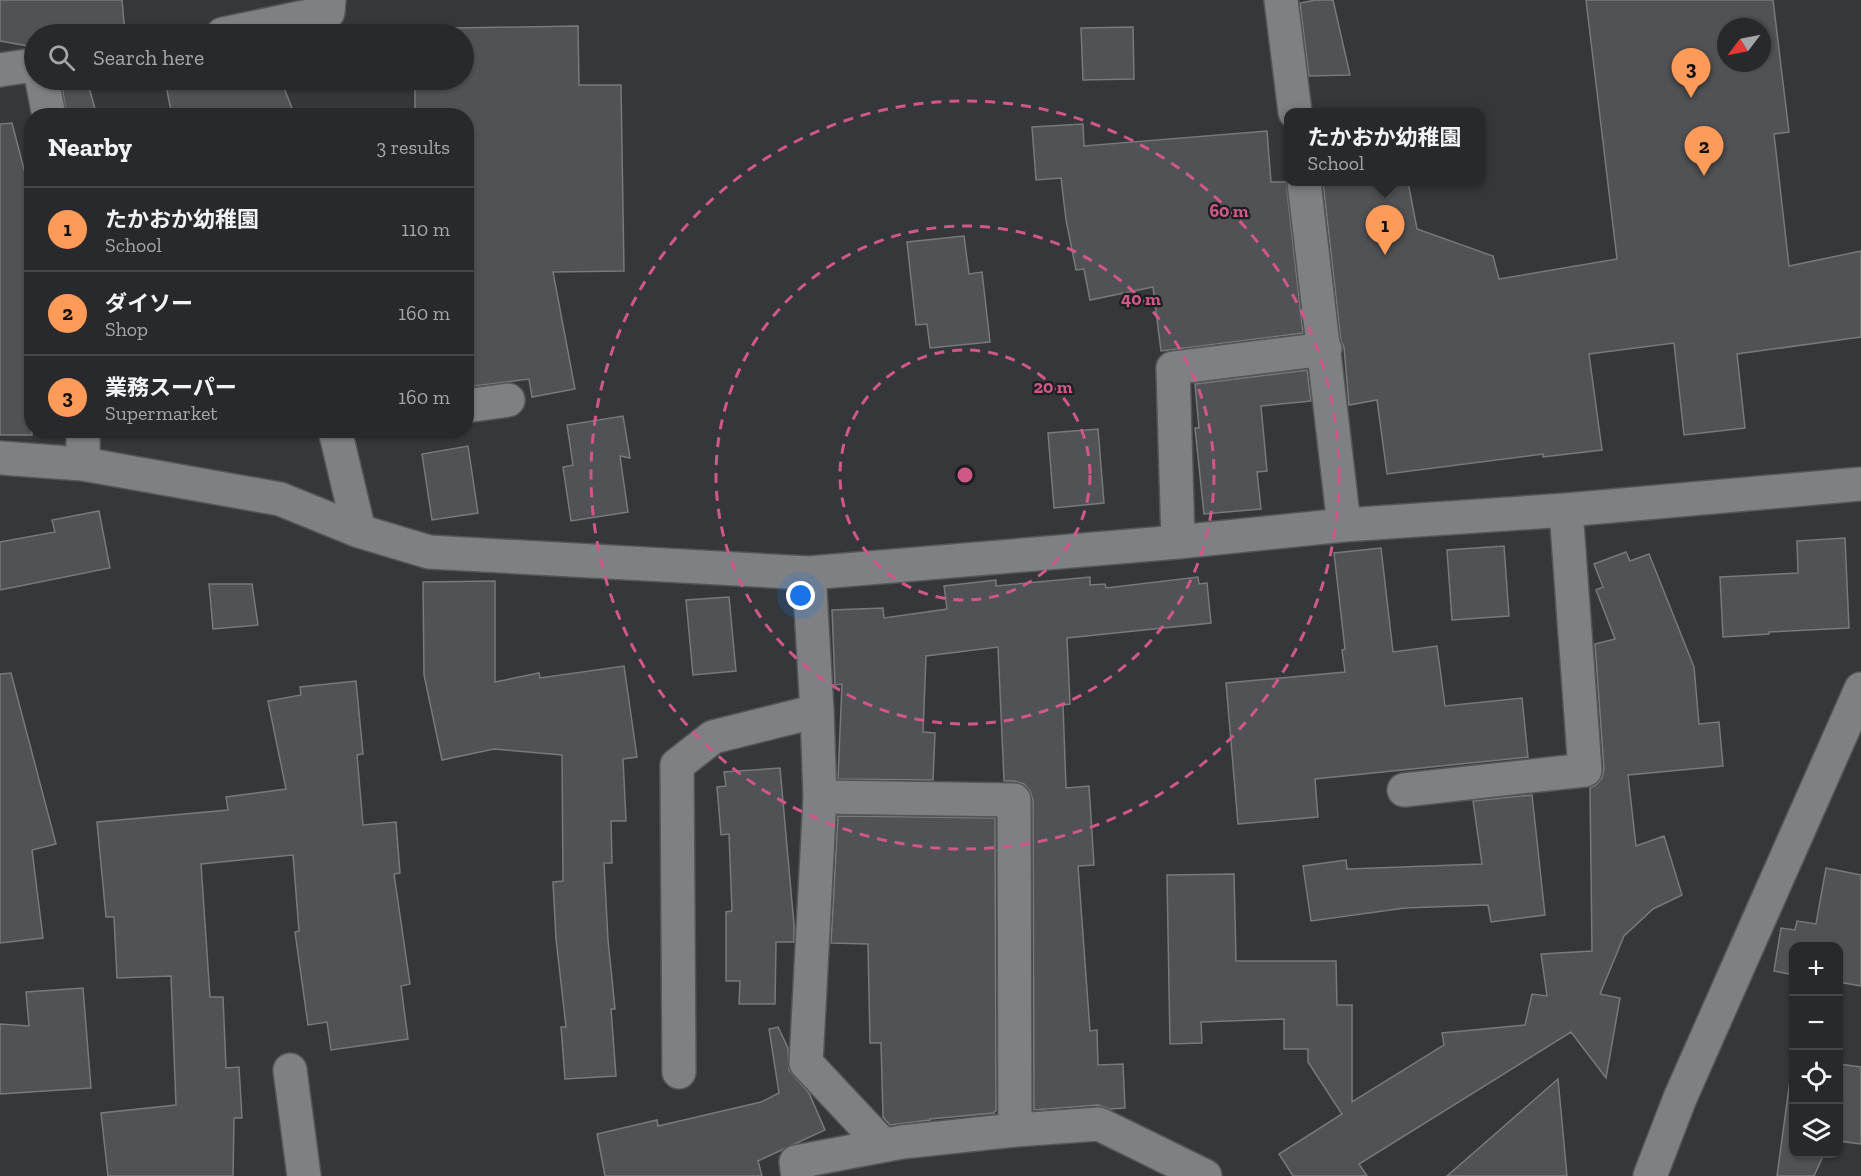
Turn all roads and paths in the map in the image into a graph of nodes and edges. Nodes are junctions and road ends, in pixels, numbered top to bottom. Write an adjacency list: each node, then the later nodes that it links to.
1 (329, 0): 3 (street)
2 (1281, 0): 8 (street)
3 (271, 24)
4 (24, 66): 5 (street)
5 (0, 70)
6 (44, 90): 7 (street)
7 (47, 108)
8 (1294, 108)
9 (1305, 186): 10 (street)
10 (1325, 349): 19 (street); 21 (street)
11 (508, 400): 12 (street)
12 (474, 405)
13 (83, 438): 16 (street)
14 (337, 438): 20 (street)
15 (0, 458): 16 (street)
16 (83, 464): 20 (street)
17 (1861, 484): 18 (street)
18 (1566, 510): 19 (street); 25 (street)
19 (1344, 525): 21 (street)
20 (359, 531): 22 (street)
21 (1178, 542): 22 (street)
22 (810, 573): 24 (street)
23 (1861, 689): 34 (street)
24 (817, 711): 26 (street); 28 (street)
25 (1404, 790)
26 (820, 797): 29 (street); 30 (street)
27 (290, 1071): 31 (street)
28 (678, 1072)
29 (1015, 1130): 30 (street); 33 (street)
30 (883, 1145): 32 (street)
31 (304, 1176)
32 (798, 1176)
33 (1205, 1176)
34 (1650, 1176)

